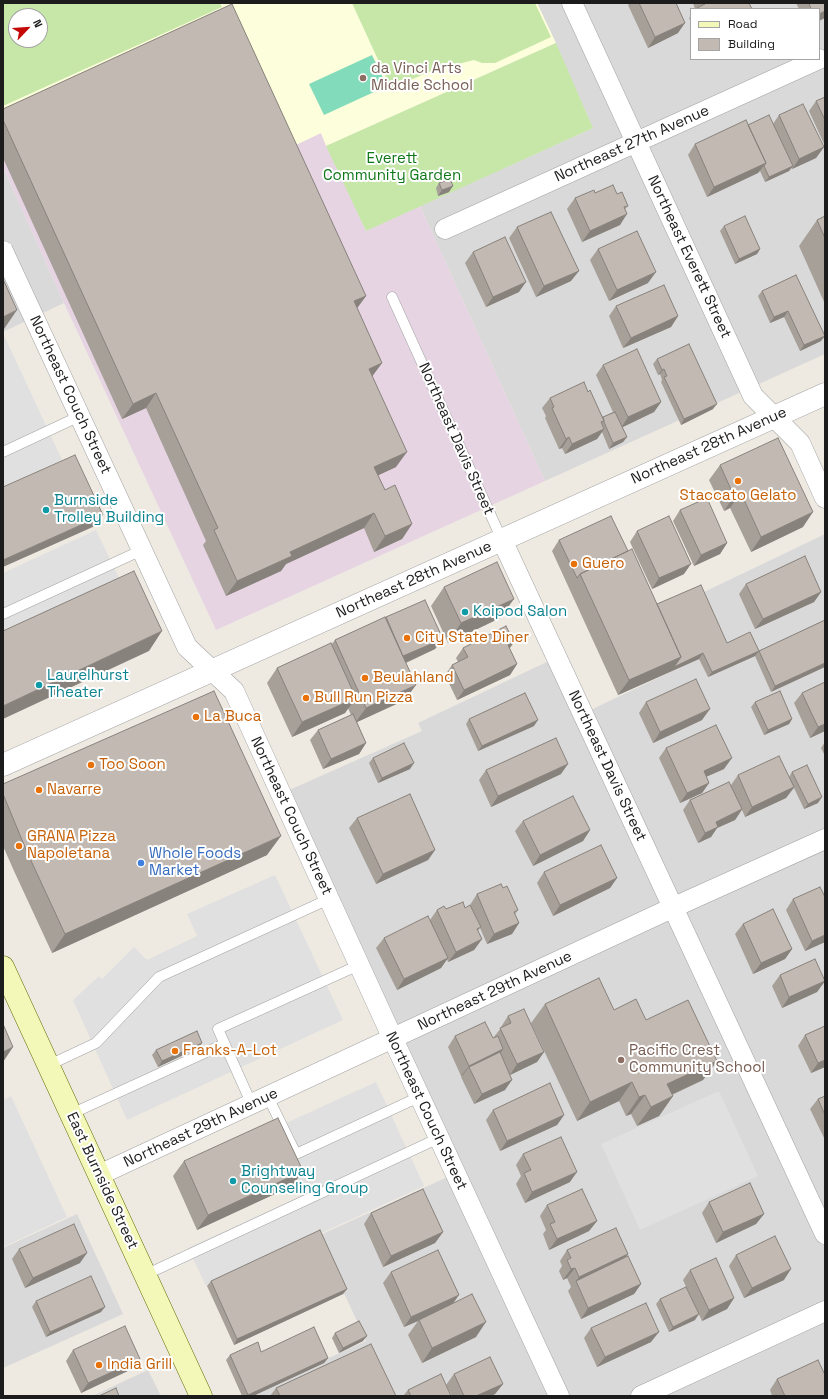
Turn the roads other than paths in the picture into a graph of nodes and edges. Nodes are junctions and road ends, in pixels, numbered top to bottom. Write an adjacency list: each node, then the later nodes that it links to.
1 (572, 3): 3 (street, Northeast Everett Street)
2 (817, 60): 3 (street, Northeast 27th Avenue)
3 (636, 142): 4 (street, Northeast 27th Avenue); 9 (street, Northeast Everett Street)
4 (445, 229)
5 (3, 251): 8 (street, Northeast Couch Street)
6 (392, 297): 12 (lane, Northeast Davis Street)
7 (825, 394): 9 (street, Northeast 28th Avenue)
8 (80, 416): 10 (lane); 13 (street, Northeast Couch Street)
9 (774, 417): 11 (street, Northeast Everett Street); 12 (street, Northeast 28th Avenue)
10 (3, 452)
11 (825, 498)
12 (502, 540): 15 (street, Northeast 28th Avenue); 19 (street, Northeast Davis Street)
13 (142, 550): 14 (lane); 15 (street, Northeast Couch Street)
14 (3, 614)
15 (213, 671): 16 (street, Northeast 28th Avenue); 18 (street, Northeast Couch Street)
16 (3, 765)
17 (825, 839): 19 (street, Northeast 29th Avenue)
18 (329, 899): 20 (street, Northeast Couch Street); 24 (lane)
19 (672, 908): 22 (street, Northeast 29th Avenue); 30 (street, Northeast Davis Street)
20 (359, 965): 22 (street, Northeast Couch Street); 23 (lane)
21 (3, 967): 24 (main road, East Burnside Street)
22 (393, 1039): 25 (street, Northeast Couch Street); 26 (street, Northeast 29th Avenue)
23 (224, 1044): 26 (lane); 27 (lane)
24 (49, 1065): 27 (main road, East Burnside Street)
25 (419, 1097): 26 (lane); 28 (street, Northeast Couch Street)
26 (260, 1101): 29 (street, Northeast 29th Avenue)
27 (72, 1114): 29 (main road, East Burnside Street)
28 (438, 1138): 31 (lane); 34 (street, Northeast Couch Street)
29 (99, 1175): 31 (main road, East Burnside Street)
30 (825, 1234)
31 (145, 1275): 33 (main road, East Burnside Street)
32 (825, 1311): 35 (street)
33 (201, 1396)
34 (559, 1396)
35 (641, 1396)

